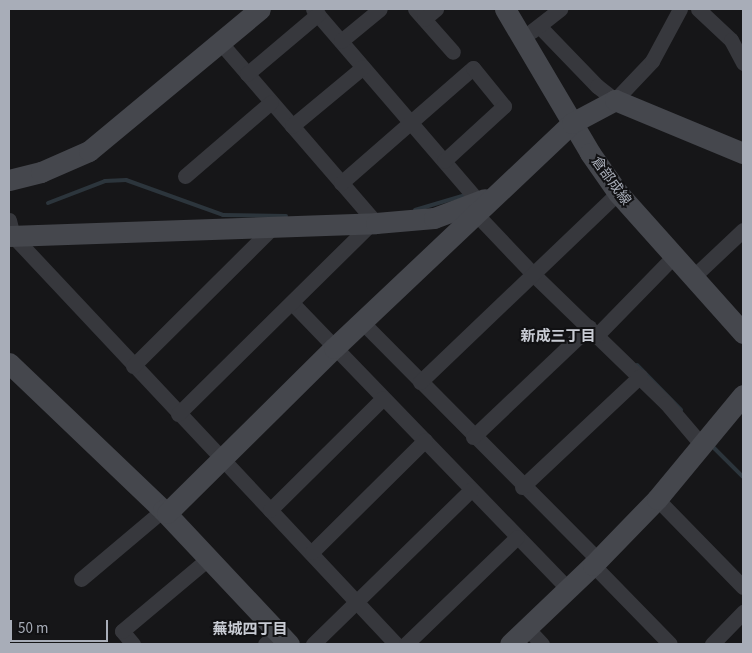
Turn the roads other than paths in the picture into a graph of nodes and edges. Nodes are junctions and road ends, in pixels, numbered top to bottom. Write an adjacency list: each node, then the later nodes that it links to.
1 (260, 9): 11 (street)
2 (380, 9): 12 (street)
3 (436, 9): 9 (street)
4 (505, 9): 10 (street, 倉部成線)
5 (560, 9): 10 (street)
6 (680, 9): 17 (street)
7 (703, 10): 14 (street)
8 (315, 12): 12 (street); 16 (street)
9 (419, 14): 13 (street)
10 (531, 31): 17 (street); 19 (street, 倉部成線)
11 (219, 41): 16 (street); 25 (street)
12 (341, 41): 15 (street)
13 (453, 52)
14 (743, 63)
15 (363, 67): 20 (street); 21 (street)
16 (247, 74): 18 (street)
17 (615, 100): 19 (street); 22 (street)
18 (271, 102): 21 (street); 24 (street)
19 (572, 123): 27 (street, 倉部成線); 28 (street)
20 (412, 124): 23 (street); 23 (street); 26 (street)
21 (292, 126): 26 (street)
22 (743, 153)
23 (444, 161): 28 (street)
24 (185, 176)
25 (9, 180)
26 (341, 183): 29 (street)
27 (618, 193): 33 (street, 倉部成線); 34 (street)
28 (478, 208): 29 (street); 34 (street); 37 (street)
29 (373, 223): 30 (street); 36 (street)
30 (273, 227): 32 (street); 42 (street)
31 (743, 230): 35 (street)
32 (10, 231): 42 (street)
33 (673, 257): 35 (street, 倉部成線); 38 (street)
34 (534, 275): 38 (street); 44 (street)
35 (692, 278): 39 (street, 倉部成線)
36 (292, 303): 40 (street); 47 (street)
37 (362, 322): 40 (street); 44 (street)
38 (593, 331): 43 (street); 48 (street)
39 (743, 333)
40 (334, 348): 46 (street); 51 (street)
41 (9, 363): 56 (street)
42 (133, 366): 47 (street)
43 (640, 376): 50 (street); 52 (street)
44 (420, 382): 48 (street)
45 (743, 396): 50 (street)
46 (383, 398): 49 (street); 55 (street)
47 (178, 414): 51 (street)
48 (473, 437): 52 (street)
49 (425, 440): 53 (street); 58 (street)
50 (701, 444): 54 (street)
51 (222, 461): 55 (street); 56 (street)
52 (522, 487): 60 (street)
53 (471, 490): 57 (street); 64 (street)
54 (657, 499): 60 (street); 62 (street)
55 (270, 510): 58 (street)
56 (165, 512): 59 (street); 61 (street)
57 (517, 537): 63 (street); 71 (street)
58 (312, 552): 64 (street)
59 (209, 558): 67 (street); 68 (street)
60 (595, 562): 63 (street); 74 (street)
61 (81, 579)
62 (743, 587)
63 (568, 589): 66 (street)
64 (357, 602): 69 (street); 70 (street)
65 (743, 612): 75 (street)
66 (527, 628): 72 (street); 73 (street)
67 (277, 640)
68 (133, 644)
69 (313, 644)
70 (396, 644)
71 (406, 644)
72 (510, 644)
73 (542, 644)
74 (670, 644)
75 (712, 644)

